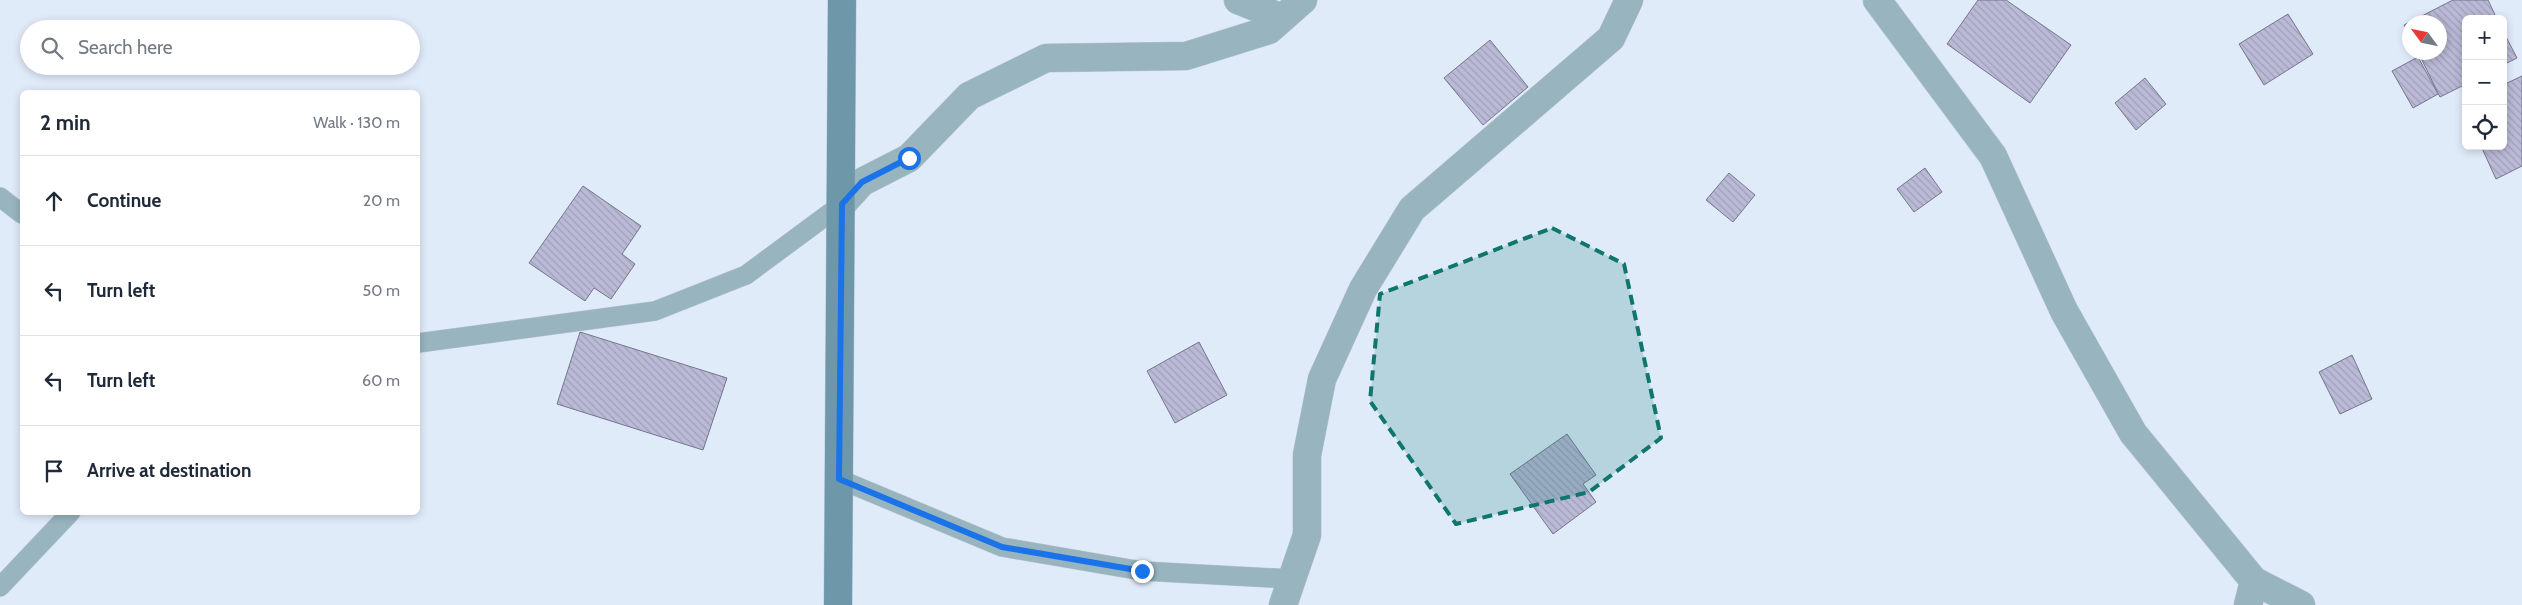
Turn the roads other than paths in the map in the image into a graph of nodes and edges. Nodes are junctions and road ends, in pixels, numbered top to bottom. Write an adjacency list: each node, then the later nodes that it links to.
1 (842, 0): 8 (street)
2 (1238, 0): 6 (street)
3 (1302, 0): 6 (street)
4 (1629, 0): 13 (street)
5 (1877, 0): 15 (street)
6 (1282, 18): 8 (street)
7 (0, 197): 9 (lane)
8 (842, 204): 10 (lane); 11 (street)
9 (20, 212)
10 (420, 343)
11 (839, 479): 13 (lane); 16 (street)
12 (68, 515): 14 (lane)
13 (1292, 579): 17 (street)
14 (0, 587)
15 (2251, 593): 18 (street)
16 (838, 605)
17 (1283, 605)
18 (2301, 605)

